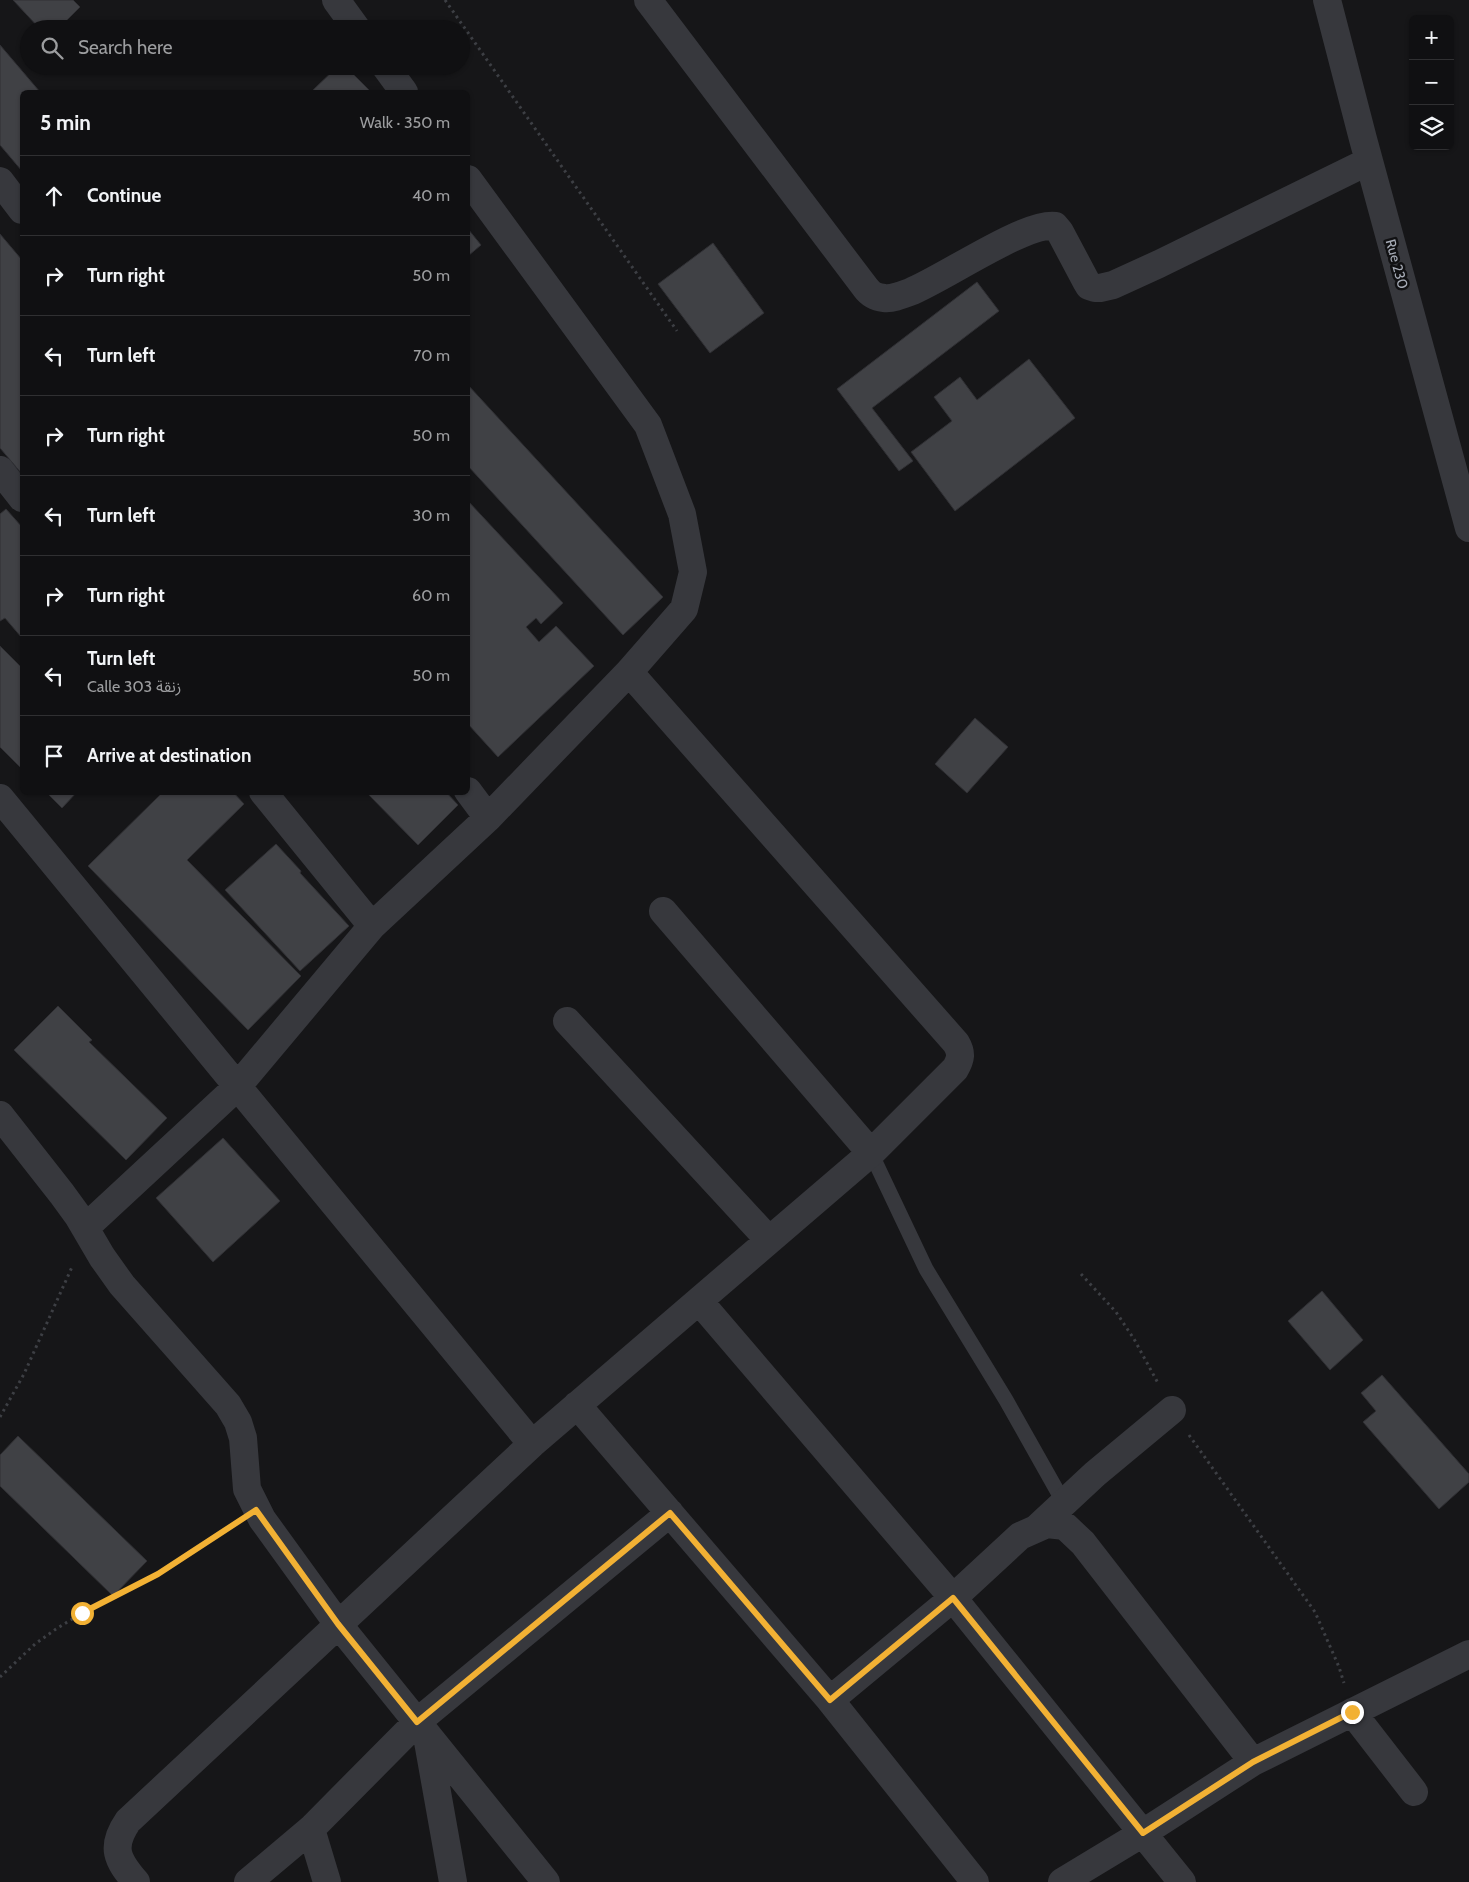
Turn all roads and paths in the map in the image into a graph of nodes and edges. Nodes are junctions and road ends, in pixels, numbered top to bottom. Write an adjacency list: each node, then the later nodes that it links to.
1 (336, 0): 5 (street)
2 (445, 0): 6 (path)
3 (648, 0): 10 (street)
4 (1328, 0): 10 (street, Rue 230)
5 (350, 20)
6 (459, 20)
7 (470, 36): 14 (path)
8 (392, 75): 9 (street)
9 (403, 90)
10 (1369, 161): 17 (street, Rue 230)
11 (0, 181): 13 (street)
12 (470, 182): 18 (street)
13 (20, 207)
14 (678, 332)
15 (0, 470): 16 (street)
16 (20, 495)
17 (1469, 528)
18 (629, 672): 22 (street); 28 (street)
19 (470, 794): 22 (street)
20 (265, 795): 24 (street)
21 (0, 798): 26 (street)
22 (488, 818): 24 (street)
23 (663, 911): 28 (street)
24 (372, 926): 26 (street)
25 (567, 1021): 30 (street)
26 (237, 1087): 29 (street); 36 (street)
27 (0, 1115): 29 (street)
28 (871, 1152): 30 (street); 37 (lane)
29 (85, 1228): 35 (path); 38 (street)
30 (769, 1240): 32 (street)
31 (1081, 1274): 34 (path)
32 (698, 1301): 33 (street); 41 (street)
33 (578, 1405): 36 (street); 39 (street)
34 (1172, 1410): 37 (street); 46 (path)
35 (0, 1417)
36 (532, 1444): 42 (street)
37 (1064, 1503): 40 (street)
38 (256, 1510): 42 (street); 44 (path)
39 (670, 1513): 45 (street); 47 (street)
40 (1037, 1528): 41 (street); 48 (street)
41 (953, 1598): 45 (street); 51 (street)
42 (338, 1624): 47 (street); 52 (street)
43 (1469, 1654): 46 (street)
44 (0, 1677)
45 (830, 1700): 57 (street)
46 (1352, 1712): 48 (street); 49 (street)
47 (422, 1728): 50 (street); 55 (street); 56 (street)
48 (1253, 1762): 51 (street)
49 (1414, 1792)
50 (311, 1829): 53 (street); 54 (street)
51 (1143, 1833): 58 (street); 59 (street)
52 (136, 1882)
53 (248, 1882)
54 (327, 1882)
55 (453, 1882)
56 (546, 1882)
57 (975, 1882)
58 (1062, 1882)
59 (1182, 1882)

